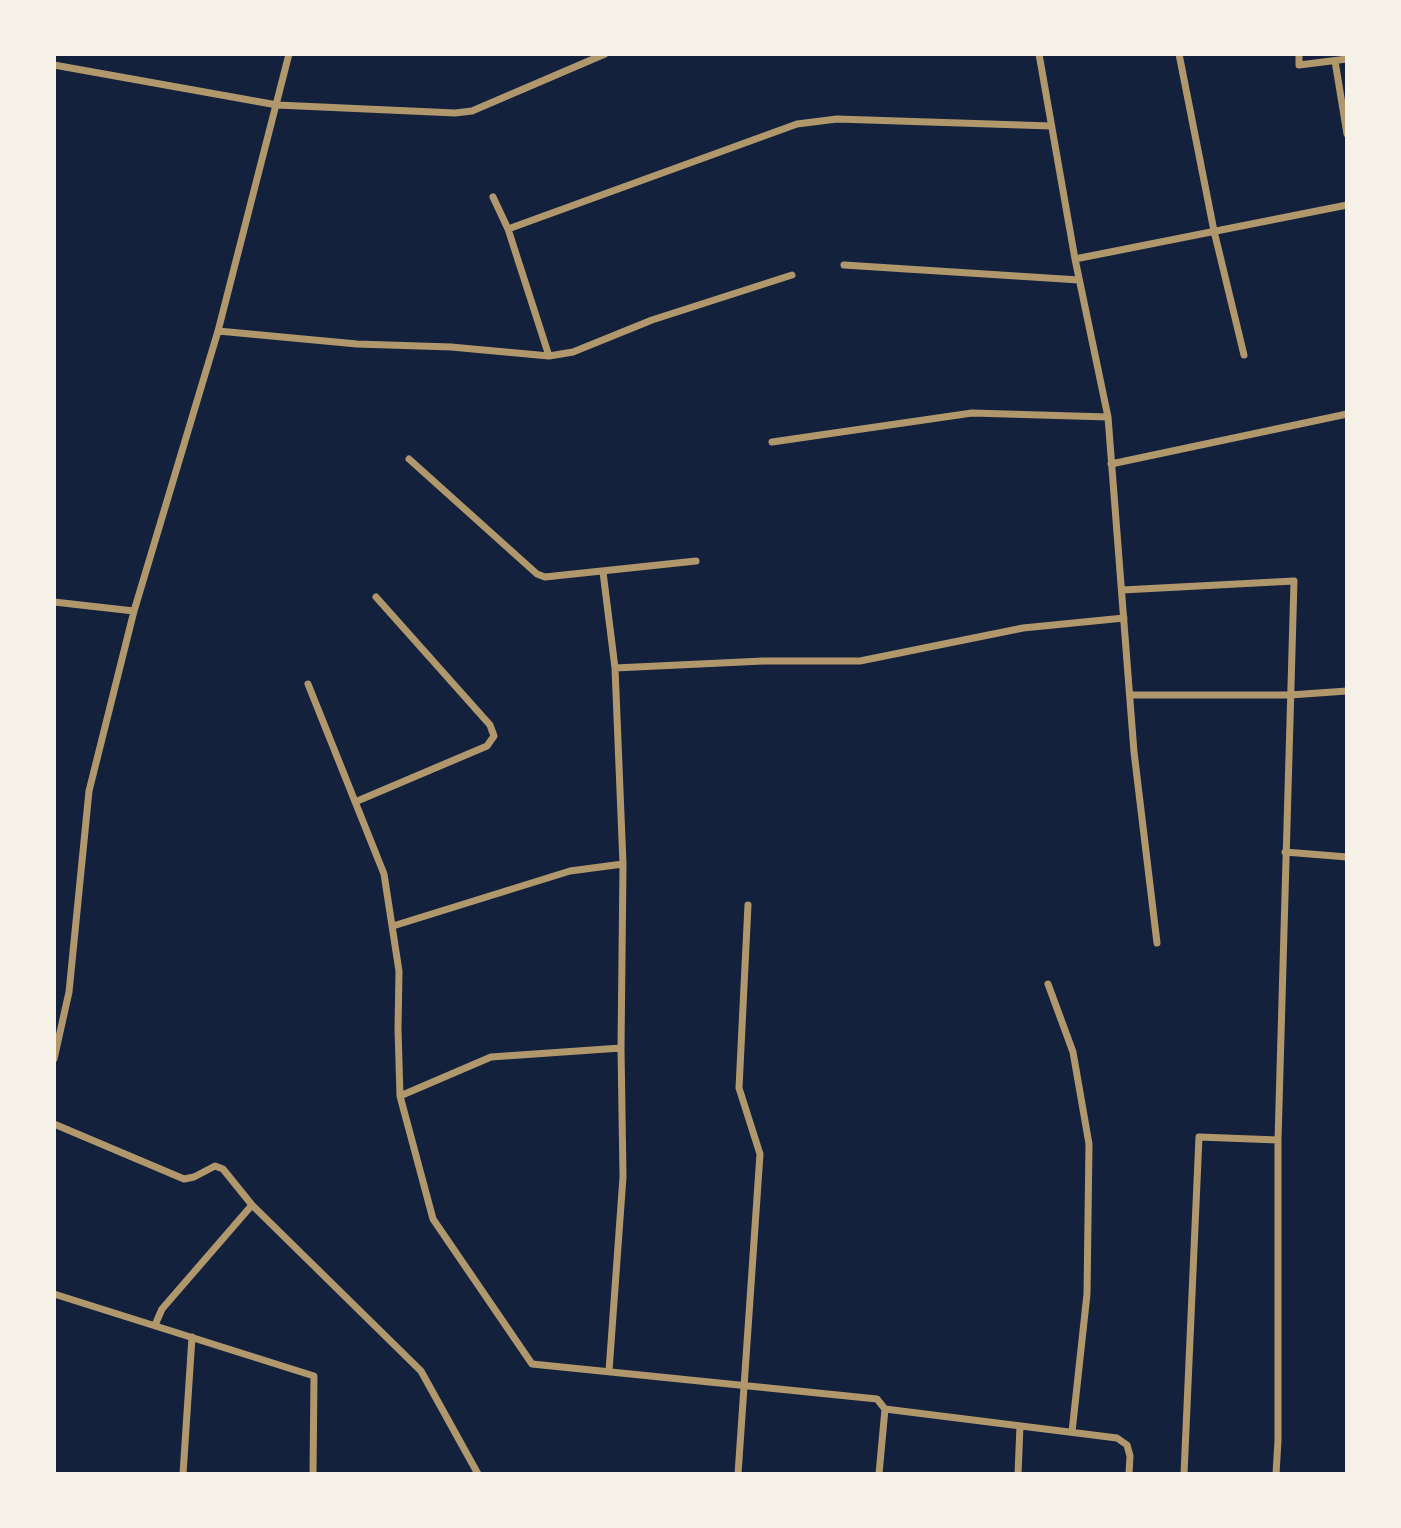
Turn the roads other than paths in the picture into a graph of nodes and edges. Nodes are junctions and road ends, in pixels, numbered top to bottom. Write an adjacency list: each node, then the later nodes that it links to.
1 (289, 54): 9 (street)
2 (605, 54): 9 (street)
3 (1039, 54): 10 (street)
4 (1179, 54): 15 (street)
5 (1298, 54): 7 (street)
6 (1347, 59): 7 (street)
7 (1335, 61): 11 (street)
8 (54, 65): 9 (street)
9 (276, 105): 20 (street)
10 (1051, 126): 14 (street); 16 (street)
11 (1347, 134)
12 (493, 197): 14 (street)
13 (1347, 205): 15 (street)
14 (508, 229): 22 (street)
15 (1214, 231): 16 (street); 21 (street)
16 (1074, 259): 19 (street)
17 (844, 265): 19 (street)
18 (792, 275): 22 (street)
19 (1079, 280): 24 (street)
20 (218, 331): 22 (street); 33 (street)
21 (1244, 355)
22 (550, 356)
23 (1347, 414): 27 (street)
24 (1108, 417): 25 (street); 27 (street)
25 (772, 442)
26 (409, 459): 29 (street)
27 (1111, 464): 30 (street)
28 (696, 561): 29 (street)
29 (603, 572): 35 (street)
30 (1122, 590): 34 (street); 39 (street)
31 (376, 597): 40 (street)
32 (54, 602): 33 (street)
33 (134, 611): 49 (street)
34 (1124, 618): 35 (street); 38 (street)
35 (615, 668): 43 (street)
36 (307, 684): 40 (street)
37 (1347, 691): 39 (street)
38 (1130, 695): 39 (street); 46 (street)
39 (1290, 695): 41 (street)
40 (355, 802): 45 (street)
41 (1285, 852): 42 (street); 52 (street)
42 (1347, 857)
43 (623, 864): 45 (street); 48 (street)
44 (748, 905): 58 (street)
45 (393, 926): 50 (street)
46 (1157, 943)
47 (1048, 984): 61 (street)
48 (621, 1048): 50 (street); 57 (street)
49 (54, 1059)
50 (400, 1096): 57 (street)
51 (54, 1124): 53 (street)
52 (1278, 1140): 69 (street); 70 (street)
53 (252, 1205): 55 (street); 64 (street)
54 (54, 1293): 55 (street)
55 (155, 1325): 56 (street)
56 (192, 1337): 62 (street); 63 (street)
57 (609, 1371): 58 (street)
58 (744, 1384): 59 (street); 65 (street)
59 (885, 1409): 60 (street); 66 (street)
60 (1020, 1426): 61 (street); 67 (street)
61 (1072, 1432): 68 (street)
62 (183, 1474)
63 (313, 1474)
64 (478, 1474)
65 (738, 1474)
66 (878, 1474)
67 (1018, 1474)
68 (1129, 1474)
69 (1184, 1474)
70 (1276, 1474)

